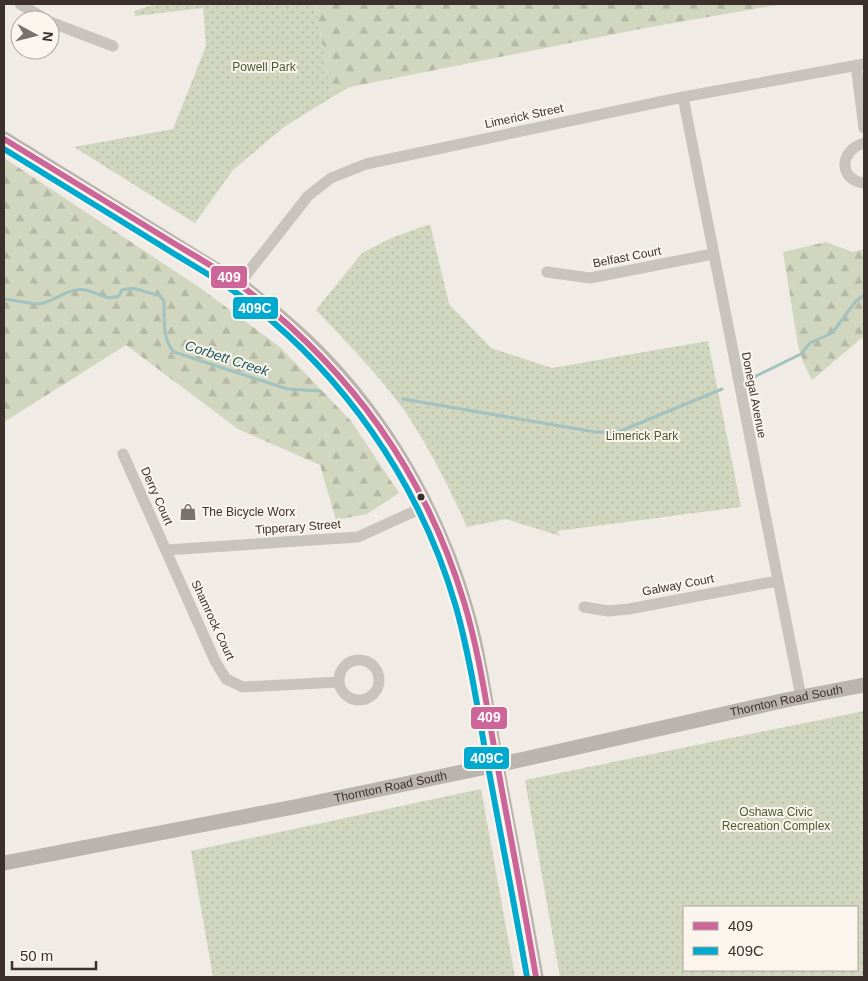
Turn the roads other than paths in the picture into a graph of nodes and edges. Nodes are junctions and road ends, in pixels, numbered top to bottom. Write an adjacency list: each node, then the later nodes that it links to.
1 (60, 25): 2 (street)
2 (113, 46)
3 (860, 64): 4 (street, Limerick Street); 5 (street)
4 (683, 97): 9 (street, Donegal Avenue); 11 (street, Limerick Street)
5 (864, 128)
6 (4, 139): 11 (main road)
7 (864, 143): 8 (street)
8 (864, 183)
9 (713, 254): 10 (street, Belfast Court); 15 (street, Donegal Avenue)
10 (547, 272)
11 (239, 284): 13 (main road)
12 (122, 454): 14 (street, Derry Court)
13 (426, 506): 14 (street, Tipperary Street); 20 (main road)
14 (166, 550): 17 (street, Shamrock Court)
15 (777, 581): 16 (street, Galway Court); 19 (street, Donegal Avenue)
16 (584, 607)
17 (339, 682)
18 (864, 685): 19 (main road, Thornton Road South)
19 (801, 697): 20 (main road, Thornton Road South)
20 (497, 764): 21 (main road, Thornton Road South); 22 (main road)
21 (4, 863)
22 (536, 977)

